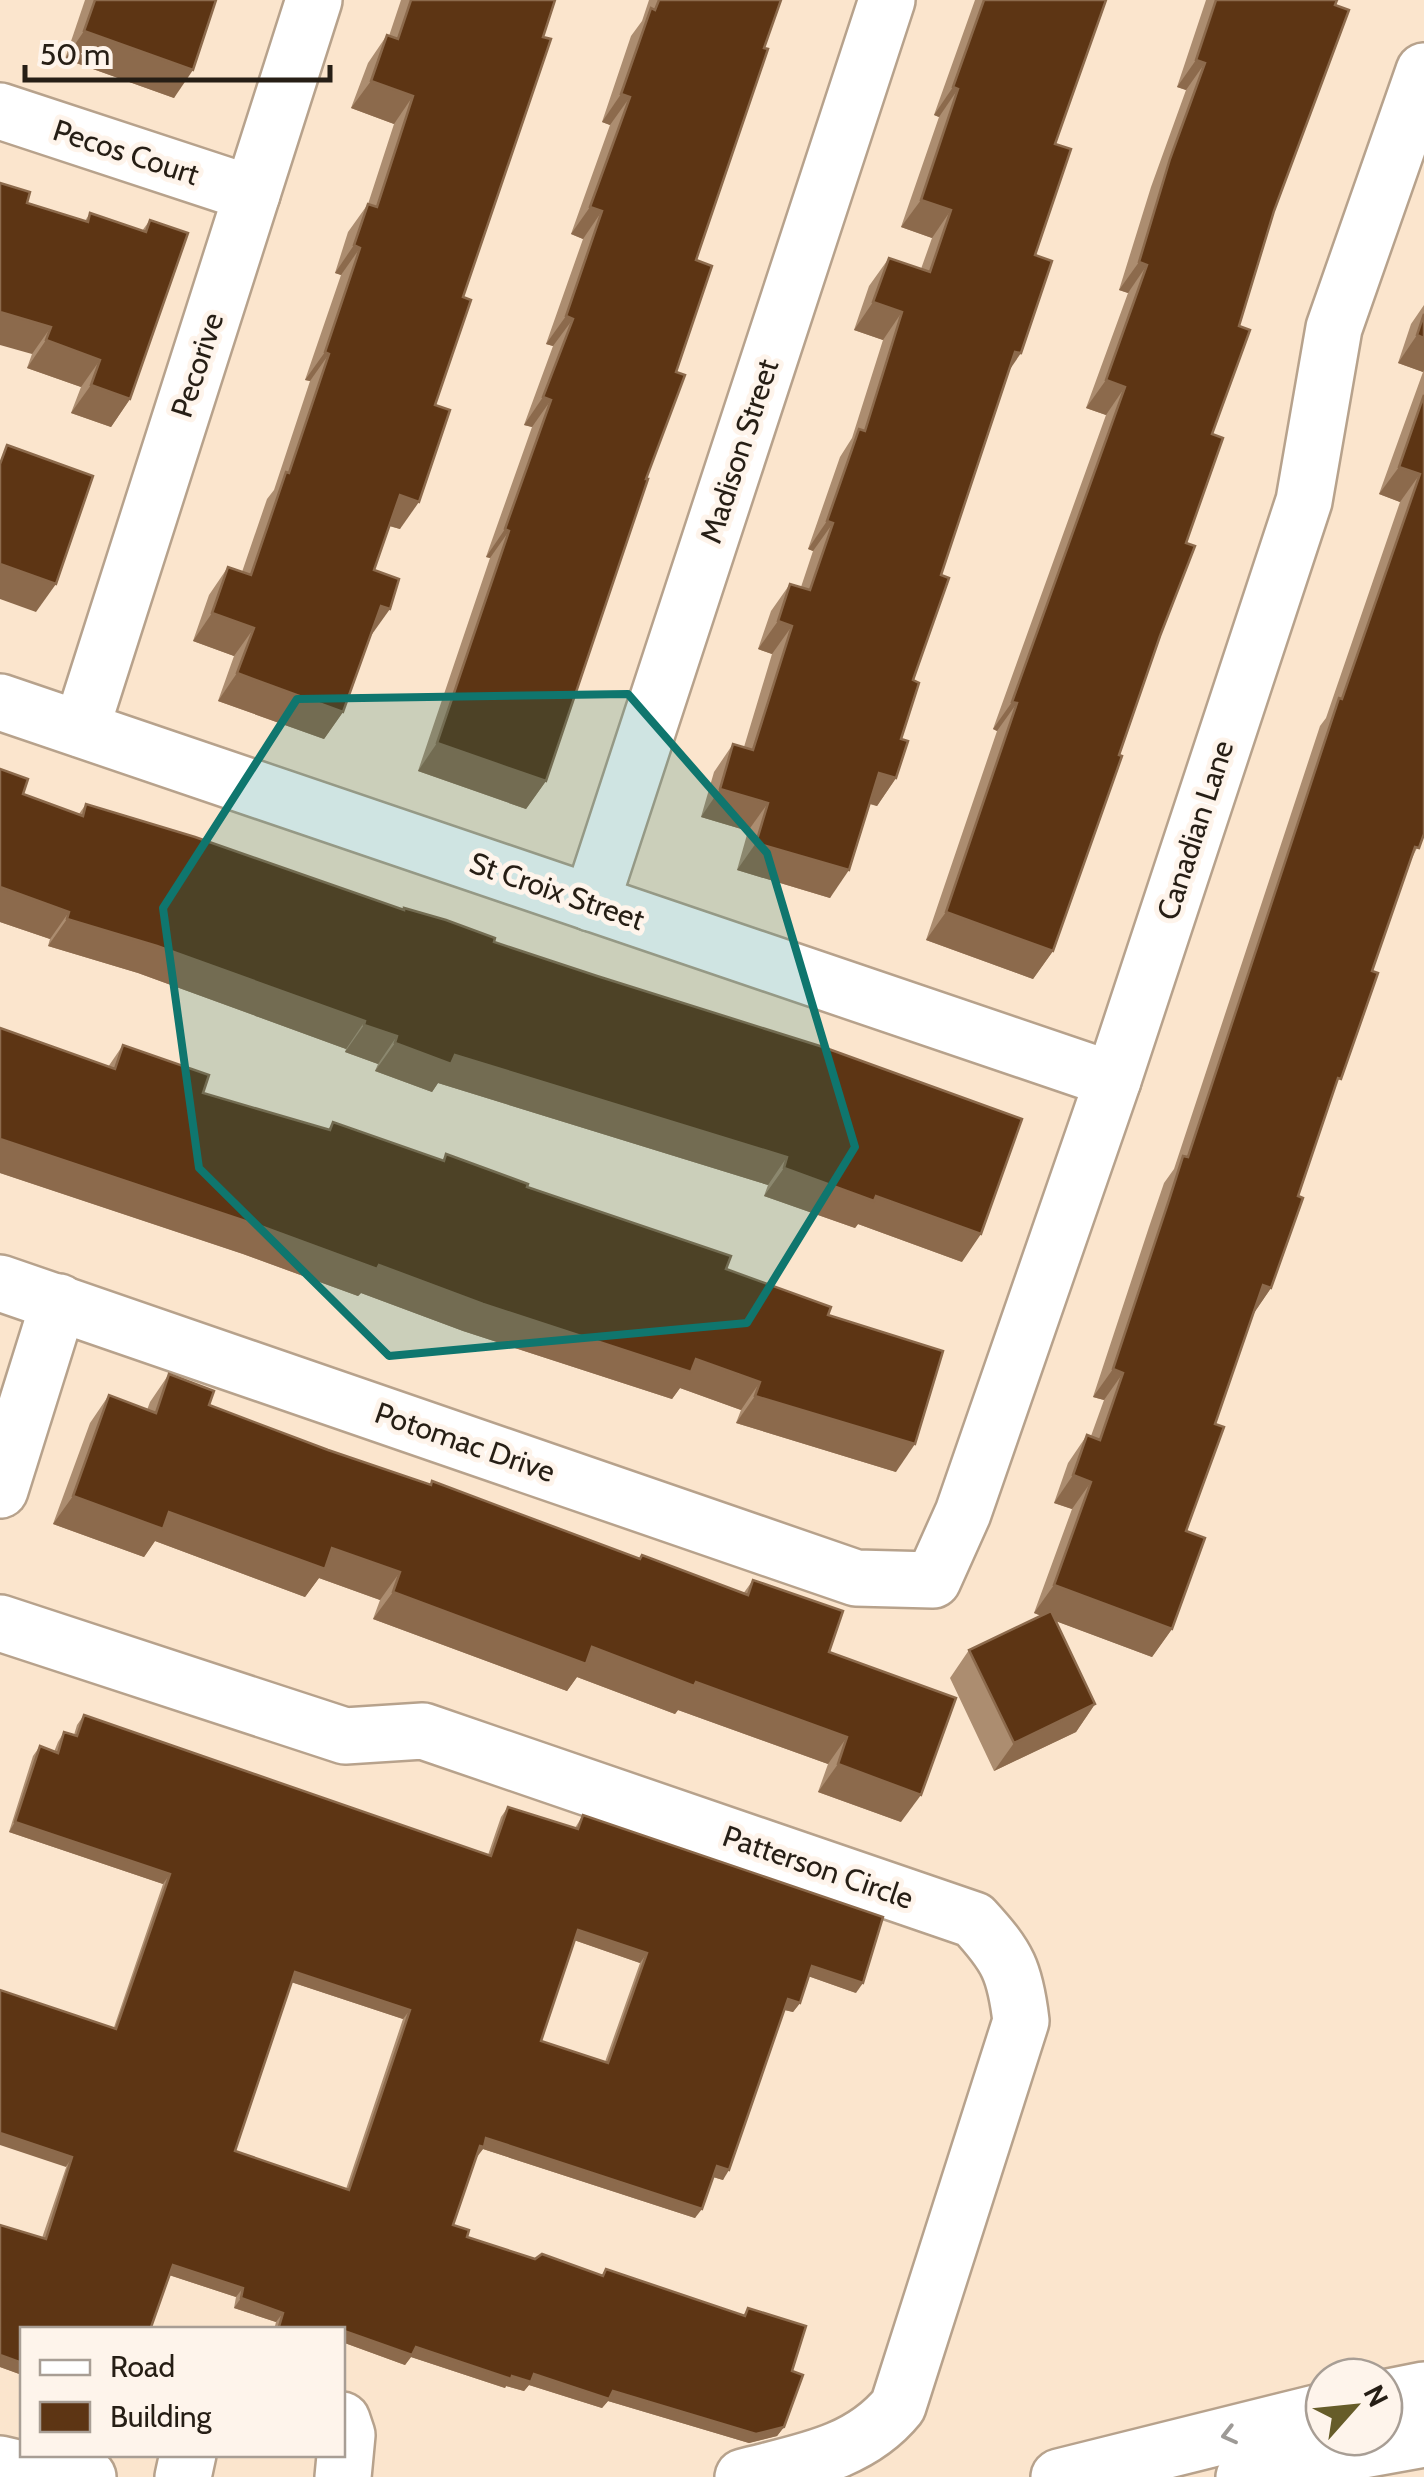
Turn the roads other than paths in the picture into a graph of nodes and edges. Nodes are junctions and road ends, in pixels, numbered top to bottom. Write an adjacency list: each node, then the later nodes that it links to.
1 (314, 0): 5 (street, Pecorive)
2 (886, 0): 8 (street, Madison Street)
3 (1424, 71): 9 (street, Canadian Lane)
4 (0, 111): 5 (street, Pecos Court)
5 (252, 194): 7 (street, Pecorive)
6 (0, 702): 7 (street, St Croix Street)
7 (81, 729): 8 (street, St Croix Street)
8 (590, 902): 9 (street, St Croix Street)
9 (1113, 1080): 13 (street, Canadian Lane)
10 (0, 1283): 11 (street, Potomac Drive)
11 (59, 1302): 12 (street); 13 (street, Potomac Drive)
12 (0, 1490)
13 (934, 1580)
14 (1, 1627): 19 (street, Patterson Circle)
15 (1304, 2416): 20 (street, one-way to 20)
16 (1424, 2439): 21 (street)
17 (20, 2470): 18 (street)
18 (88, 2477)
19 (743, 2477)
20 (1059, 2477)
21 (1244, 2477)

